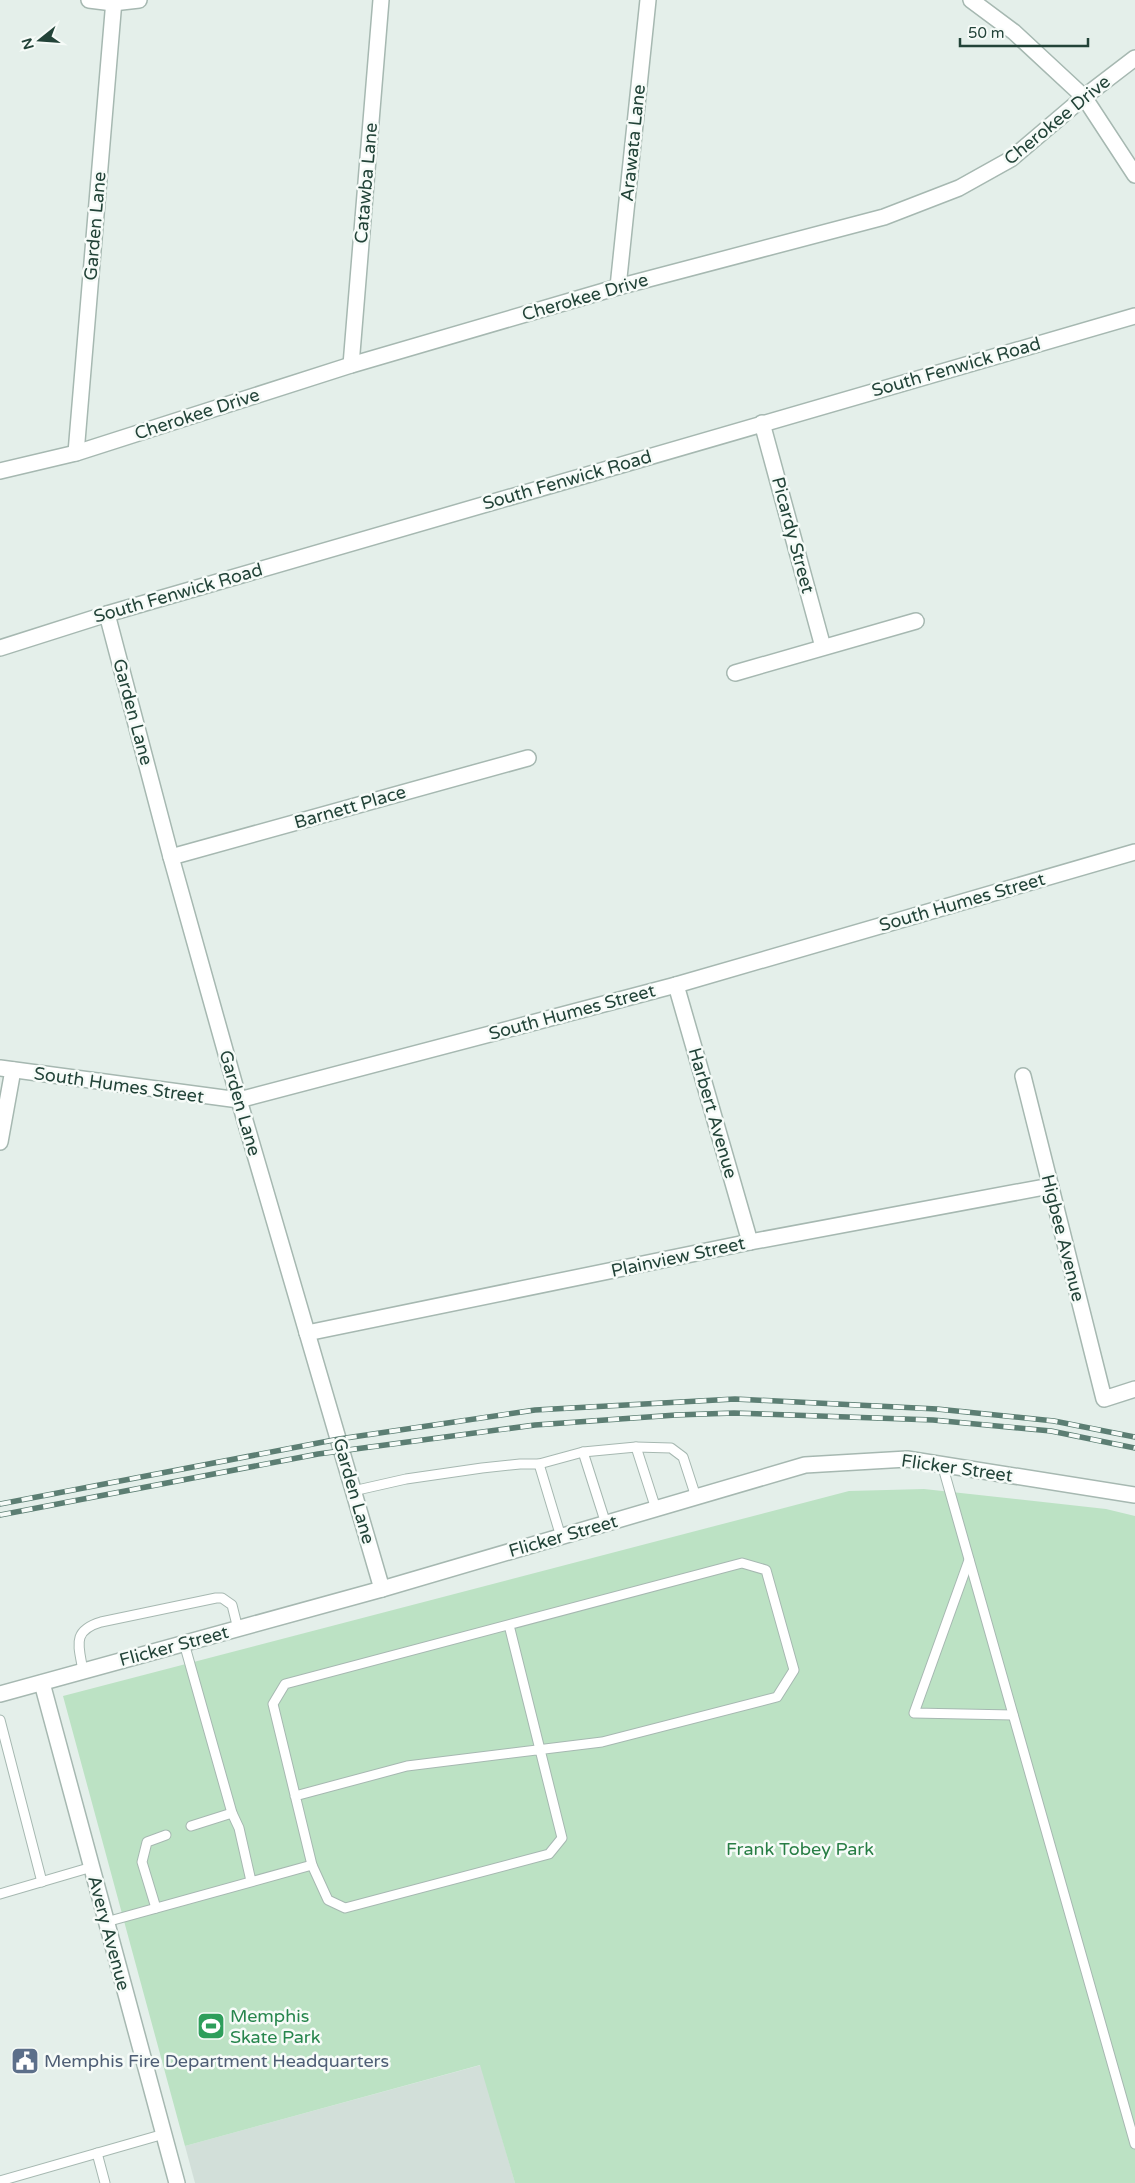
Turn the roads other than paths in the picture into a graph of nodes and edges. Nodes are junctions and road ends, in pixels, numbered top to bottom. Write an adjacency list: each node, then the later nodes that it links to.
1 (89, 0): 6 (street)
2 (140, 0): 6 (street)
3 (381, 0): 12 (street, Catawba Lane)
4 (648, 0): 10 (street, Arawata Lane)
5 (971, 0): 8 (street)
6 (114, 2): 14 (street, Garden Lane)
7 (1135, 58): 8 (street, Cherokee Drive)
8 (1084, 97): 9 (street); 10 (street, Cherokee Drive)
9 (1135, 175)
10 (618, 287): 12 (street, Cherokee Drive)
11 (1135, 316): 13 (street, South Fenwick Road)
12 (351, 365): 14 (street, Cherokee Drive)
13 (762, 424): 16 (street, South Fenwick Road); 18 (street, Picardy Street)
14 (76, 452): 15 (street, Cherokee Drive)
15 (0, 471)
16 (107, 614): 19 (street, South Fenwick Road); 23 (street, Garden Lane)
17 (916, 621): 18 (street)
18 (823, 647): 20 (street)
19 (0, 648)
20 (735, 673)
21 (528, 758): 23 (street, Barnett Place)
22 (1135, 852): 24 (street, South Humes Street)
23 (171, 857): 27 (street, Garden Lane)
24 (676, 985): 27 (street, South Humes Street); 30 (street, Harbert Avenue)
25 (6, 1069): 27 (street, South Humes Street); 28 (street)
26 (1022, 1076): 29 (street, Higbee Avenue)
27 (239, 1100): 31 (street, Garden Lane)
28 (0, 1142)
29 (1050, 1186): 30 (street, Plainview Street); 32 (street, Higbee Avenue)
30 (750, 1242): 31 (street, Plainview Street)
31 (307, 1333): 37 (street, Garden Lane)
32 (1135, 1389)
33 (636, 1447): 34 (lane); 39 (lane); 40 (lane)
34 (583, 1452): 35 (lane); 41 (lane)
35 (539, 1464): 37 (lane); 42 (lane)
36 (942, 1464): 38 (street, Flicker Street); 39 (street, Flicker Street); 43 (lane)
37 (354, 1491): 44 (street, Garden Lane)
38 (1135, 1495)
39 (696, 1497): 40 (street, Flicker Street)
40 (656, 1509): 41 (street, Flicker Street)
41 (606, 1524): 42 (street, Flicker Street)
42 (562, 1537): 44 (street, Flicker Street)
43 (969, 1560): 51 (lane); 51 (lane)
44 (382, 1589): 46 (street, Flicker Street)
45 (509, 1624): 53 (lane); 53 (lane); 54 (lane)
46 (238, 1629): 47 (street, Flicker Street); 48 (lane)
47 (184, 1643): 48 (street, Flicker Street); 55 (lane)
48 (83, 1671): 49 (street, Flicker Street)
49 (42, 1682): 50 (street, Flicker Street); 59 (street, Avery Avenue)
50 (0, 1693)
51 (1013, 1715): 66 (lane)
52 (0, 1720): 60 (lane)
53 (540, 1750): 54 (lane); 58 (lane)
54 (295, 1796): 58 (lane)
55 (232, 1813): 56 (lane); 61 (lane)
56 (191, 1826)
57 (166, 1835): 63 (lane)
58 (312, 1866): 61 (lane)
59 (92, 1868): 60 (lane); 64 (street, Avery Avenue)
60 (42, 1882): 62 (lane)
61 (251, 1882): 63 (lane)
62 (0, 1894)
63 (156, 1908): 64 (lane)
64 (106, 1922): 65 (street, Avery Avenue)
65 (164, 2134): 67 (lane); 70 (street, Avery Avenue)
66 (1135, 2144)
67 (97, 2153): 68 (lane); 69 (lane)
68 (0, 2181)
69 (105, 2183)
70 (178, 2183)

